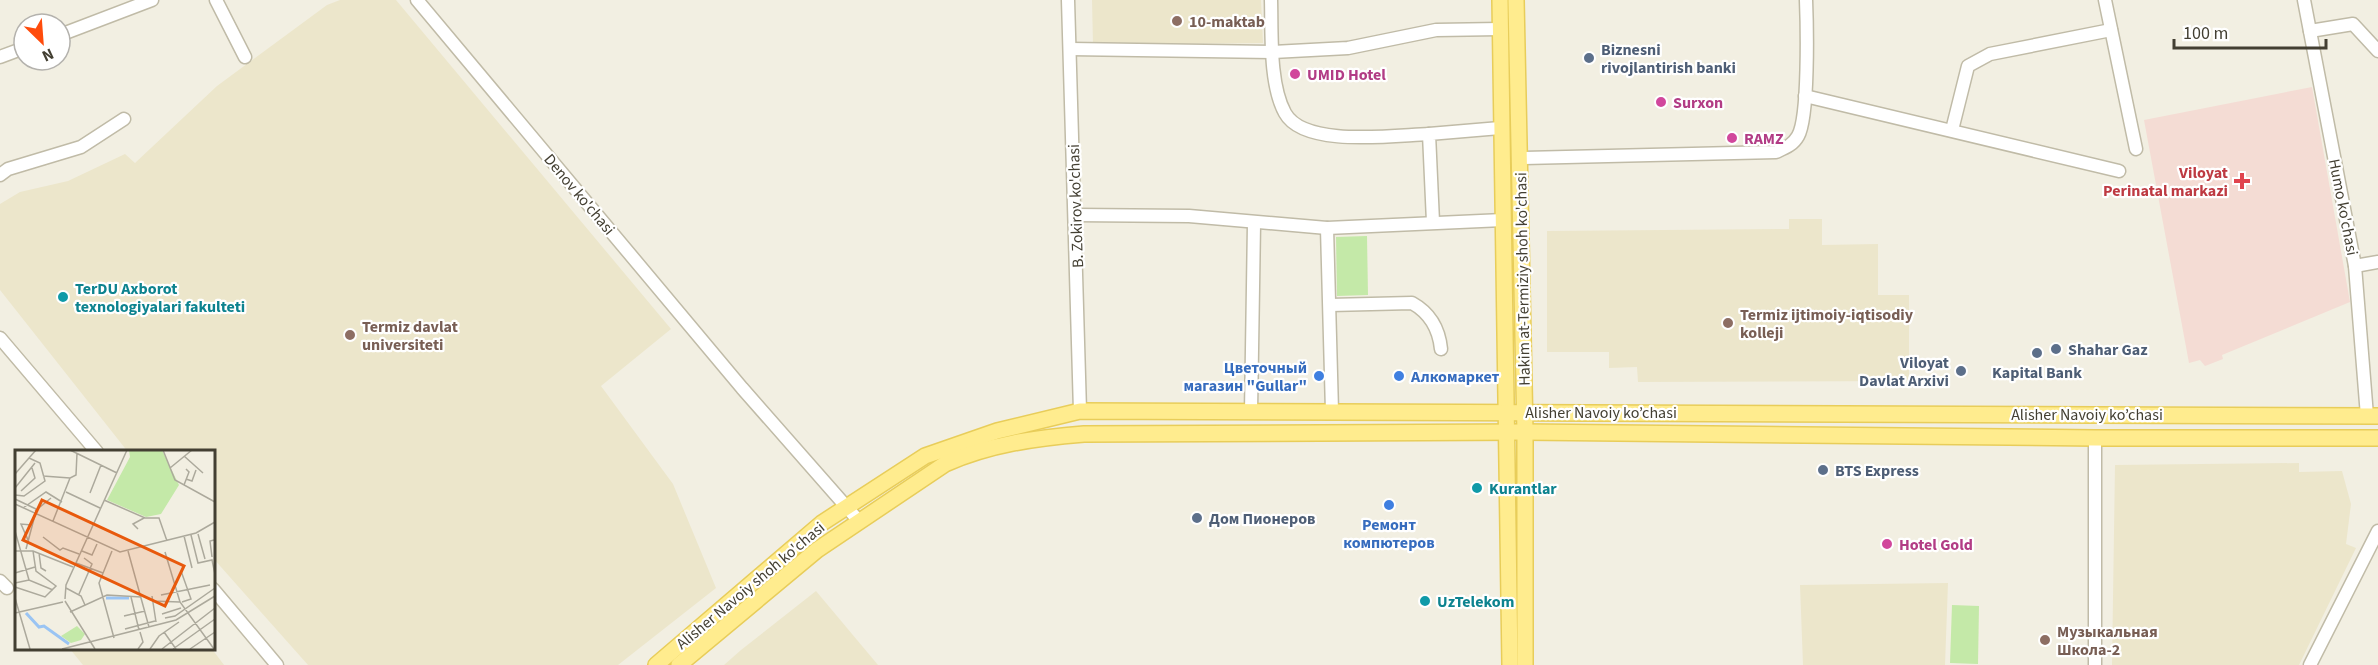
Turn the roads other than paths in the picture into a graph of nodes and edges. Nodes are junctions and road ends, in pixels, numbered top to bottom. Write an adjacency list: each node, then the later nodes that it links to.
1 (152, 0): 12 (street)
2 (216, 0): 18 (street)
3 (417, 0): 51 (street, Denov ko'chasi)
4 (1068, 0): 15 (street, B. Zokirov ko'chasi)
5 (1271, 0): 17 (street)
6 (1500, 0): 11 (main road, Hakim at-Termiziy shoh ko'chasi)
7 (1516, 0): 25 (main road, Hakim at-Termiziy shoh ko'chasi)
8 (1806, 0): 19 (street)
9 (2105, 0): 13 (street)
10 (2304, 0): 14 (street, Humo ko'chasi)
11 (1500, 28): 17 (street); 21 (main road, Hakim at-Termiziy shoh ko'chasi)
12 (72, 30)
13 (2111, 30): 22 (street); 24 (street)
14 (2310, 31): 16 (street); 34 (street, Humo ko'chasi)
15 (1070, 50): 17 (street); 28 (street, B. Zokirov ko'chasi)
16 (2378, 51)
17 (1273, 52): 23 (street)
18 (245, 57)
19 (1804, 96): 22 (street); 25 (street)
20 (124, 119): 27 (street)
21 (1500, 128): 23 (street); 29 (main road, Hakim at-Termiziy shoh ko'chasi)
22 (1952, 130): 26 (street)
23 (1429, 134): 30 (street)
24 (2136, 149)
25 (1520, 158): 42 (main road, Hakim at-Termiziy shoh ko'chasi)
26 (2119, 171)
27 (0, 175)
28 (1074, 215): 31 (street); 38 (street, B. Zokirov ko'chasi)
29 (1503, 219): 30 (street); 41 (main road, Hakim at-Termiziy shoh ko'chasi)
30 (1433, 222): 32 (street)
31 (1254, 224): 32 (street); 40 (street)
32 (1327, 228): 35 (street)
33 (2378, 262): 34 (street)
34 (2355, 266): 44 (street, Humo ko'chasi)
35 (1330, 305): 37 (street); 39 (street)
36 (0, 338): 50 (street)
37 (1441, 349)
38 (1080, 411): 40 (main road, Alisher Navoiy ko’chasi); 51 (main road, Alisher Navoiy ko’chasi)
39 (1332, 411): 40 (main road, Alisher Navoiy ko’chasi); 41 (main road, Alisher Navoiy ko’chasi)
40 (1251, 412)
41 (1505, 412): 42 (main road, Alisher Navoiy ko’chasi); 45 (main road, Hakim at-Termiziy shoh ko'chasi)
42 (1524, 412): 43 (main road, Alisher Navoiy ko’chasi); 46 (main road, Hakim at-Termiziy shoh ko'chasi)
43 (1813, 414): 44 (main road, Alisher Navoiy ko’chasi); 47 (main road)
44 (2373, 416)
45 (1506, 432): 46 (main road, Alisher Navoiy ko’chasi); 52 (main road, Alisher Navoiy ko’chasi); 58 (main road, Hakim at-Termiziy shoh ko'chasi)
46 (1525, 432): 47 (main road, Alisher Navoiy ko’chasi); 59 (main road, Hakim at-Termiziy shoh ko'chasi)
47 (1813, 435): 48 (main road, Alisher Navoiy ko’chasi)
48 (2096, 438): 49 (main road, Alisher Navoiy ko’chasi); 60 (street)
49 (2378, 438)
50 (95, 450)
51 (845, 506): 52 (street, Denov ko'chasi); 56 (main road, Alisher Navoiy shoh ko'chasi)
52 (858, 520): 57 (main road, Alisher Navoiy shoh ko'chasi)
53 (2378, 531): 61 (street)
54 (214, 590): 55 (street)
55 (277, 665)
56 (656, 665)
57 (680, 665)
58 (1510, 665)
59 (1525, 665)
60 (2095, 665)
61 (2310, 665)

